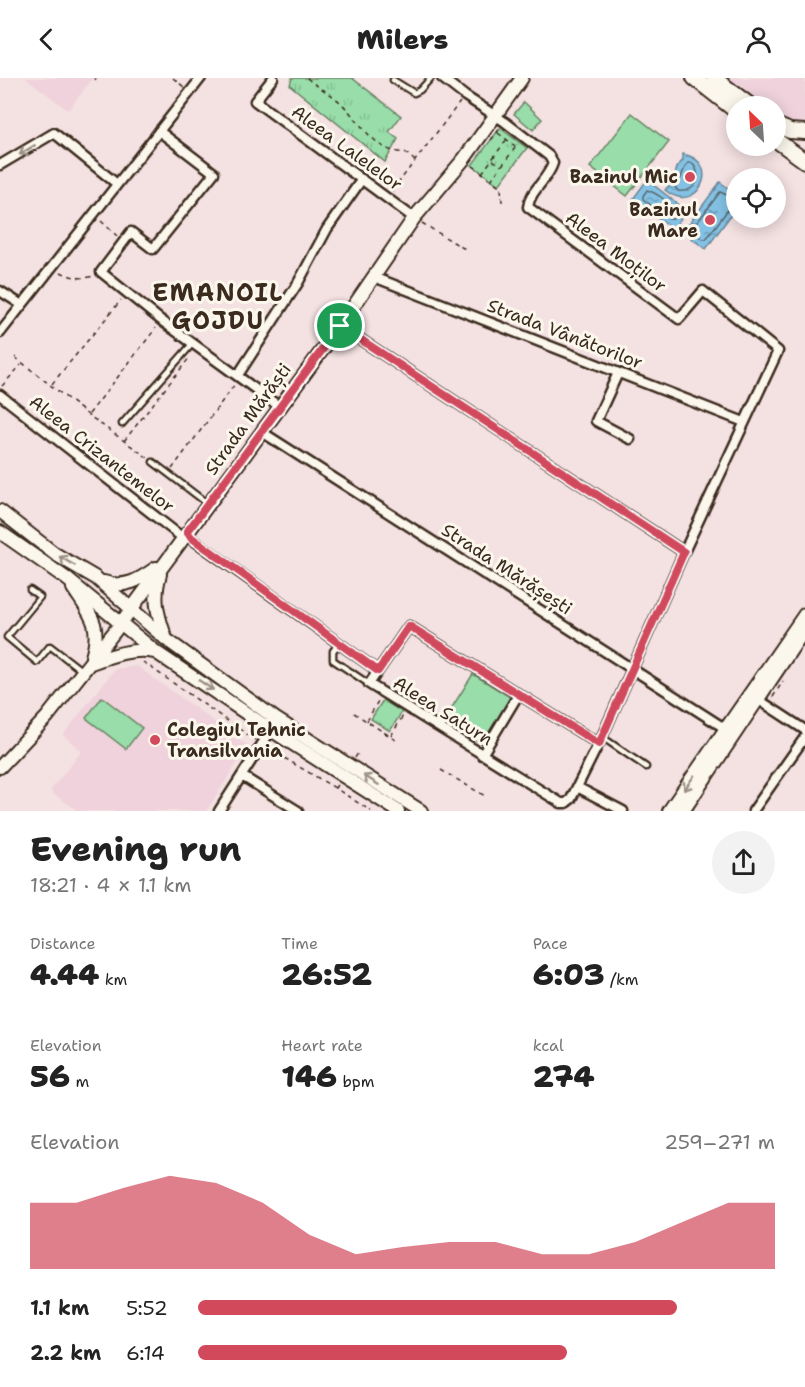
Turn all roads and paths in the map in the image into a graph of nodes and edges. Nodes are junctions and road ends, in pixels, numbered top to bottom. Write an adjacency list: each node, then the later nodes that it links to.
1 (173, 78): 12 (path)
2 (201, 78): 12 (street)
3 (273, 78): 32 (street, Aleea Lalelelor)
4 (307, 78): 28 (path)
5 (431, 78): 10 (lane)
6 (442, 78): 13 (street, Aleea Moților)
7 (522, 78): 16 (main road, Strada Mărăști)
8 (694, 78): 15 (main road)
9 (714, 78): 11 (main road)
10 (393, 80)
11 (726, 82): 14 (main road)
12 (189, 93): 18 (street)
13 (465, 96): 16 (street, Aleea Moților); 28 (path)
14 (741, 96)
15 (726, 103)
16 (492, 121): 20 (street, Aleea Moților); 21 (path); 26 (main road, Strada Mărăști)
17 (786, 129): 19 (main road)
18 (159, 131): 34 (street); 39 (street)
19 (805, 132)
20 (524, 137): 24 (path); 60 (street, Aleea Moților)
21 (507, 139): 24 (path); 27 (path)
22 (805, 144): 25 (main road)
23 (786, 146): 25 (main road)
24 (516, 147): 30 (path)
25 (805, 158)
26 (464, 159): 31 (path); 38 (main road, Strada Mărăști)
27 (492, 159): 30 (path); 31 (path)
28 (415, 161): 35 (path)
29 (0, 165): 34 (street, one-way to 29)
30 (501, 166): 33 (path)
31 (482, 172): 33 (path)
32 (362, 179): 35 (street, Aleea Lalelelor); 54 (street)
33 (491, 180): 36 (path)
34 (117, 184): 37 (street)
35 (388, 197): 38 (street, Aleea Lalelelor)
36 (502, 202)
37 (93, 215): 39 (path); 41 (street)
38 (414, 218): 40 (path); 43 (main road, Strada Mărăști)
39 (124, 242): 42 (street)
40 (468, 247)
41 (52, 267): 42 (path); 46 (street)
42 (101, 272): 45 (street)
43 (374, 277): 48 (main road, Strada Mărăști); 53 (street, Strada Vânătorilor)
44 (0, 291): 46 (street)
45 (127, 292): 47 (street); 55 (path)
46 (22, 305): 49 (street)
47 (162, 321): 50 (street); 59 (path)
48 (340, 326): 58 (main road, Strada Mărăști); 71 (street)
49 (0, 333)
50 (195, 345): 54 (street); 61 (lane); 64 (path)
51 (15, 357): 52 (path)
52 (22, 364): 55 (path); 56 (path)
53 (618, 373): 60 (street, Strada Vânătorilor); 63 (street)
54 (238, 376): 58 (street); 66 (path)
55 (51, 385): 59 (path)
56 (0, 389)
57 (0, 395): 70 (street, Aleea Crizantemelor)
58 (280, 407): 62 (main road, Strada Mărăști)
59 (88, 415): 64 (path)
60 (744, 422): 71 (street)
61 (122, 424)
62 (262, 432): 67 (main road, Strada Mărăști); 85 (street, Strada Mărășești)
63 (630, 439)
64 (124, 441): 65 (path)
65 (153, 462): 66 (lane)
66 (168, 474): 67 (lane)
67 (208, 504): 70 (main road, Strada Mărăști)
68 (0, 512): 73 (main road, one-way to 68)
69 (0, 532): 74 (main road)
70 (185, 535): 72 (main road, Strada Mărăști); 81 (street, Aleea Saturn)
71 (684, 552): 85 (street)
72 (164, 562): 73 (main road); 76 (main road, Strada Mărăști); 80 (main road)
73 (96, 578): 76 (main road)
74 (67, 579): 78 (main road); 84 (main road)
75 (30, 590): 84 (lane)
76 (131, 609): 78 (main road, Strada Mărăști); 80 (main road)
77 (805, 614): 90 (main road)
78 (121, 622): 82 (main road); 84 (main road, Strada Mărăști)
79 (805, 629): 90 (main road)
80 (167, 640): 114 (main road, one-way to 80)
81 (339, 643): 86 (street, Aleea Saturn); 87 (lane)
82 (157, 652): 84 (main road); 95 (main road, one-way to 95)
83 (140, 660): 100 (path)
84 (87, 667): 102 (main road, Strada Mărăști)
85 (633, 669): 96 (street, Strada Mărășești); 98 (street)
86 (378, 671): 87 (street, Aleea Saturn); 89 (street)
87 (369, 684): 88 (street, Aleea Saturn)
88 (384, 693): 91 (street, Aleea Saturn); 93 (path)
89 (518, 695): 98 (street); 101 (street)
90 (754, 697): 94 (street); 96 (main road)
91 (408, 708): 97 (path); 101 (street, Aleea Saturn)
92 (354, 713): 93 (path)
93 (367, 721): 97 (path)
94 (804, 729): 118 (street)
95 (271, 730): 100 (street); 113 (main road)
96 (731, 732): 116 (main road, one-way to 116); 117 (main road)
97 (390, 736): 99 (path)
98 (601, 740): 103 (lane); 108 (street)
99 (399, 742)
100 (261, 745): 105 (street); 107 (path)
101 (482, 755): 108 (street, Aleea Saturn)
102 (0, 767)
103 (646, 767)
104 (441, 770): 109 (path)
105 (242, 776): 110 (street); 111 (street)
106 (338, 782): 107 (path)
107 (335, 788): 112 (path)
108 (577, 788): 115 (street)
109 (485, 796)
110 (219, 811)
111 (298, 811)
112 (371, 811)
113 (398, 811)
114 (421, 811)
115 (623, 811)
116 (669, 811)
117 (683, 811)
118 (753, 811)

